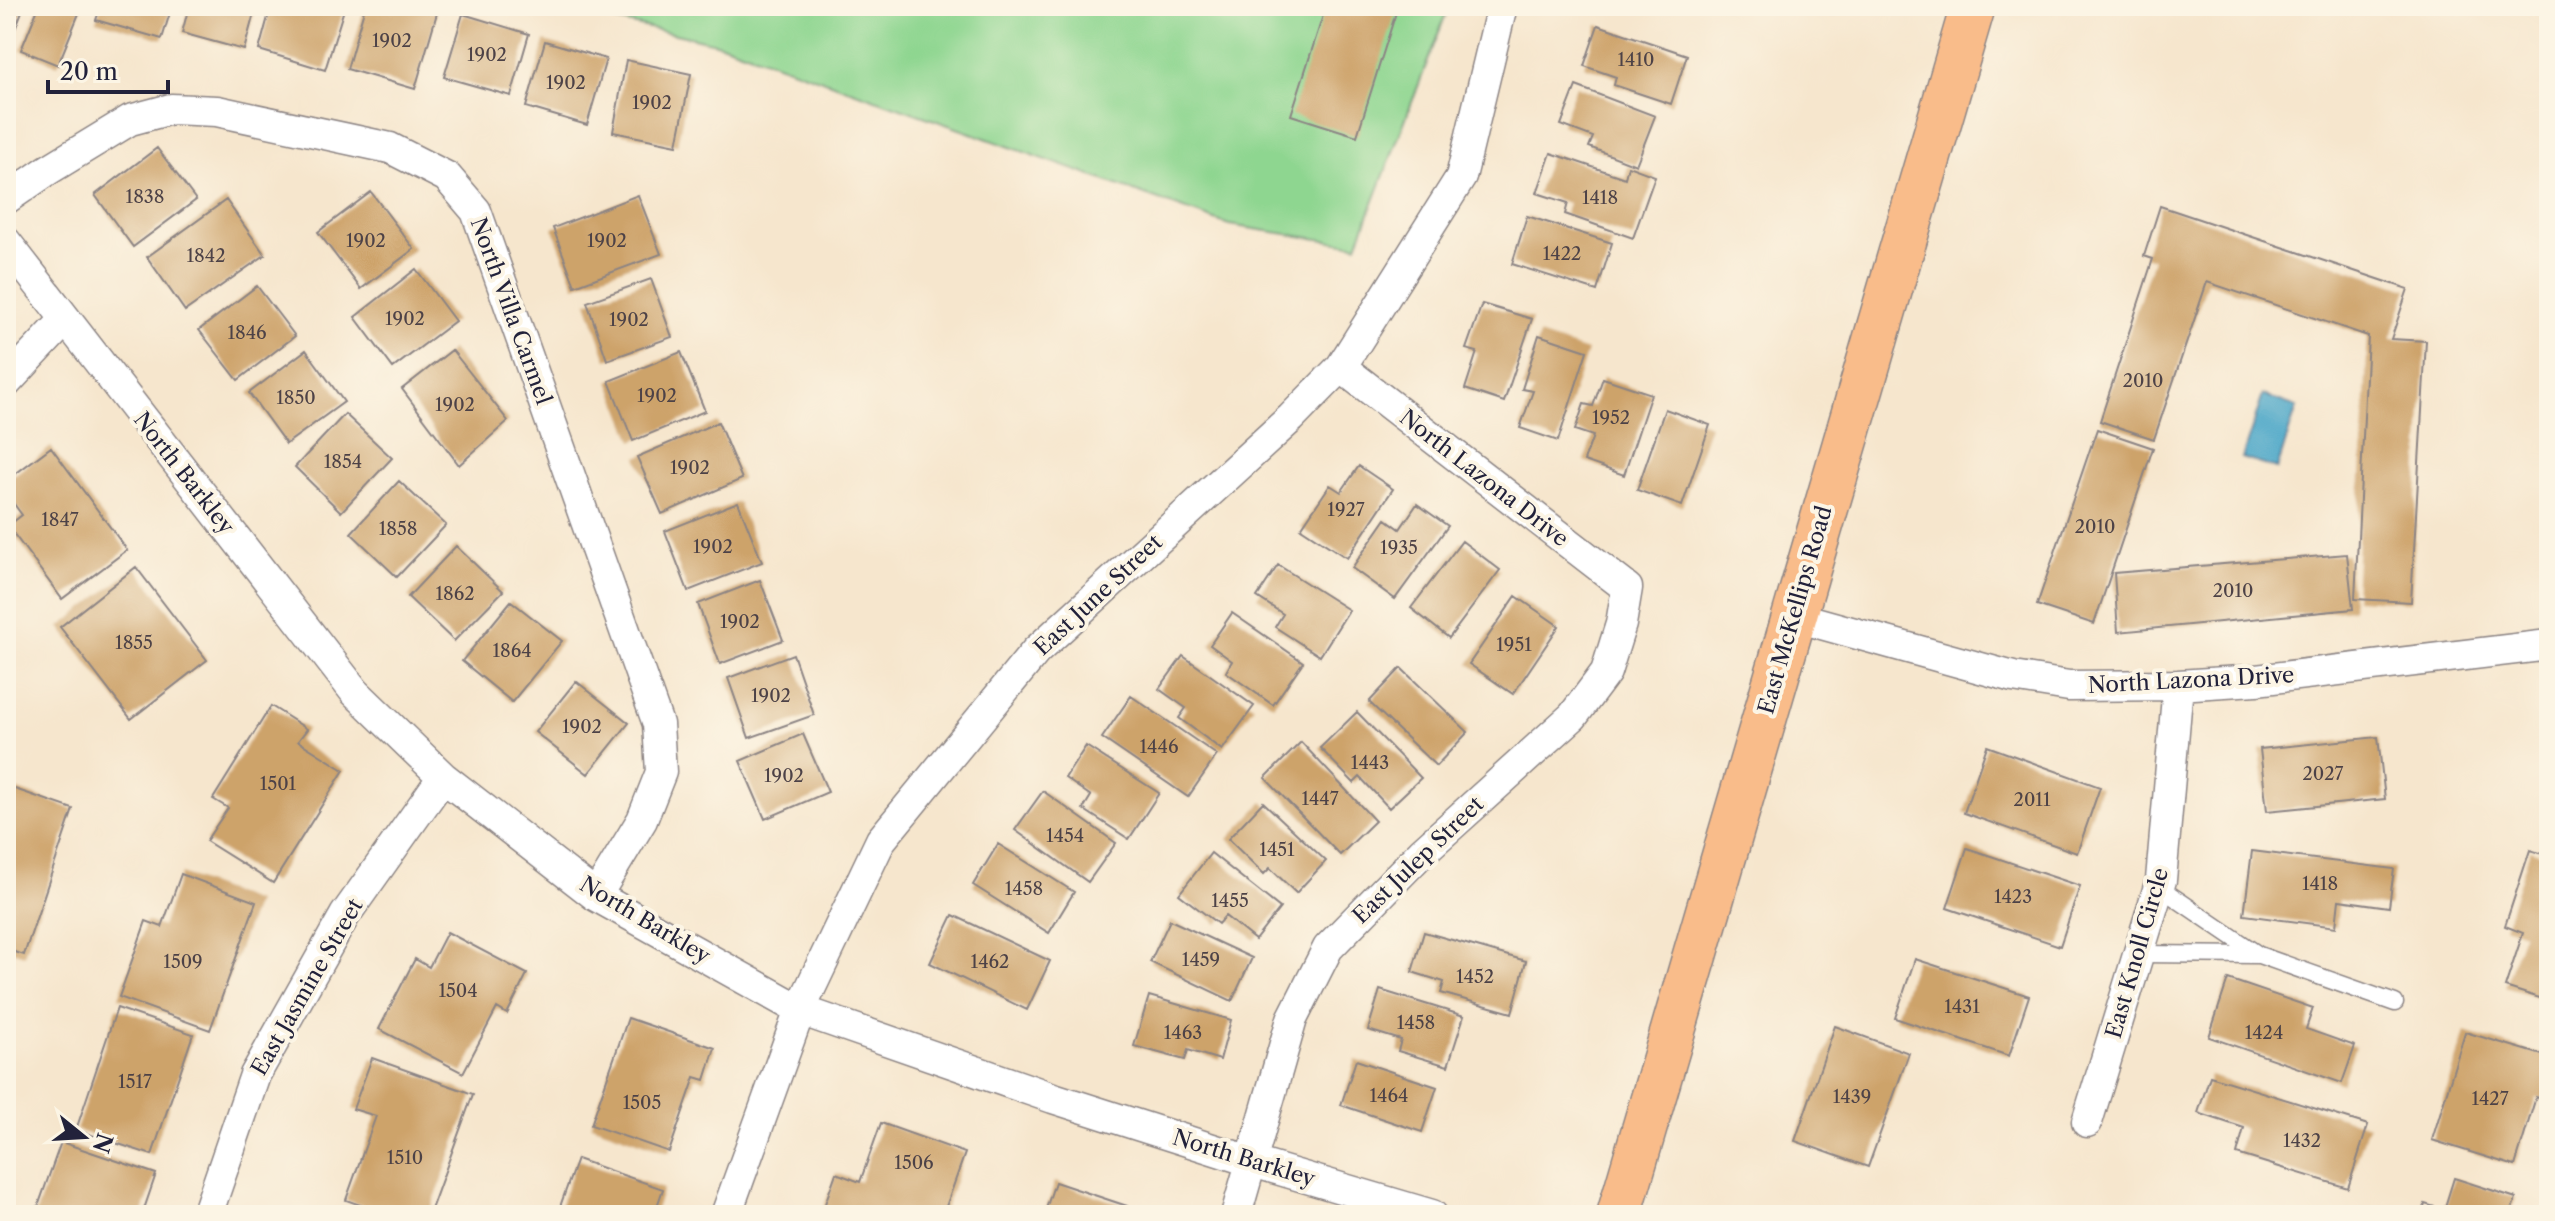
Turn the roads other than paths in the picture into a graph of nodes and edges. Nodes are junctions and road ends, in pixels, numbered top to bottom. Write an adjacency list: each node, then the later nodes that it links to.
1 (1502, 6): 6 (street, East June Street)
2 (1973, 6): 9 (main road, East McKellips Road)
3 (6, 199): 14 (street, North Villa Carmel)
4 (6, 242): 5 (street, North Barkley)
5 (65, 320): 7 (street); 12 (street, North Barkley)
6 (1341, 367): 8 (street, North Lazona Drive); 18 (street, East June Street)
7 (6, 383)
8 (1627, 588): 20 (street, East Julep Street)
9 (1793, 616): 11 (street, North Lazona Drive); 25 (main road, East McKellips Road)
10 (2549, 645): 11 (street, North Lazona Drive)
11 (2178, 685): 13 (street, East Knoll Circle)
12 (443, 777): 14 (street, North Barkley); 21 (street, East Jasmine Street)
13 (2159, 887): 15 (street, East Knoll Circle); 16 (lane)
14 (596, 896): 18 (street, North Barkley)
15 (2139, 954): 16 (lane); 19 (street, East Knoll Circle)
16 (2259, 955): 17 (lane)
17 (2395, 1003)
18 (800, 1010): 20 (street, North Barkley); 22 (street, East June Street)
19 (2087, 1122)
20 (1253, 1162): 23 (street, East Julep Street); 24 (street, North Barkley)
21 (207, 1215)
22 (726, 1215)
23 (1236, 1215)
24 (1432, 1215)
25 (1619, 1215)

